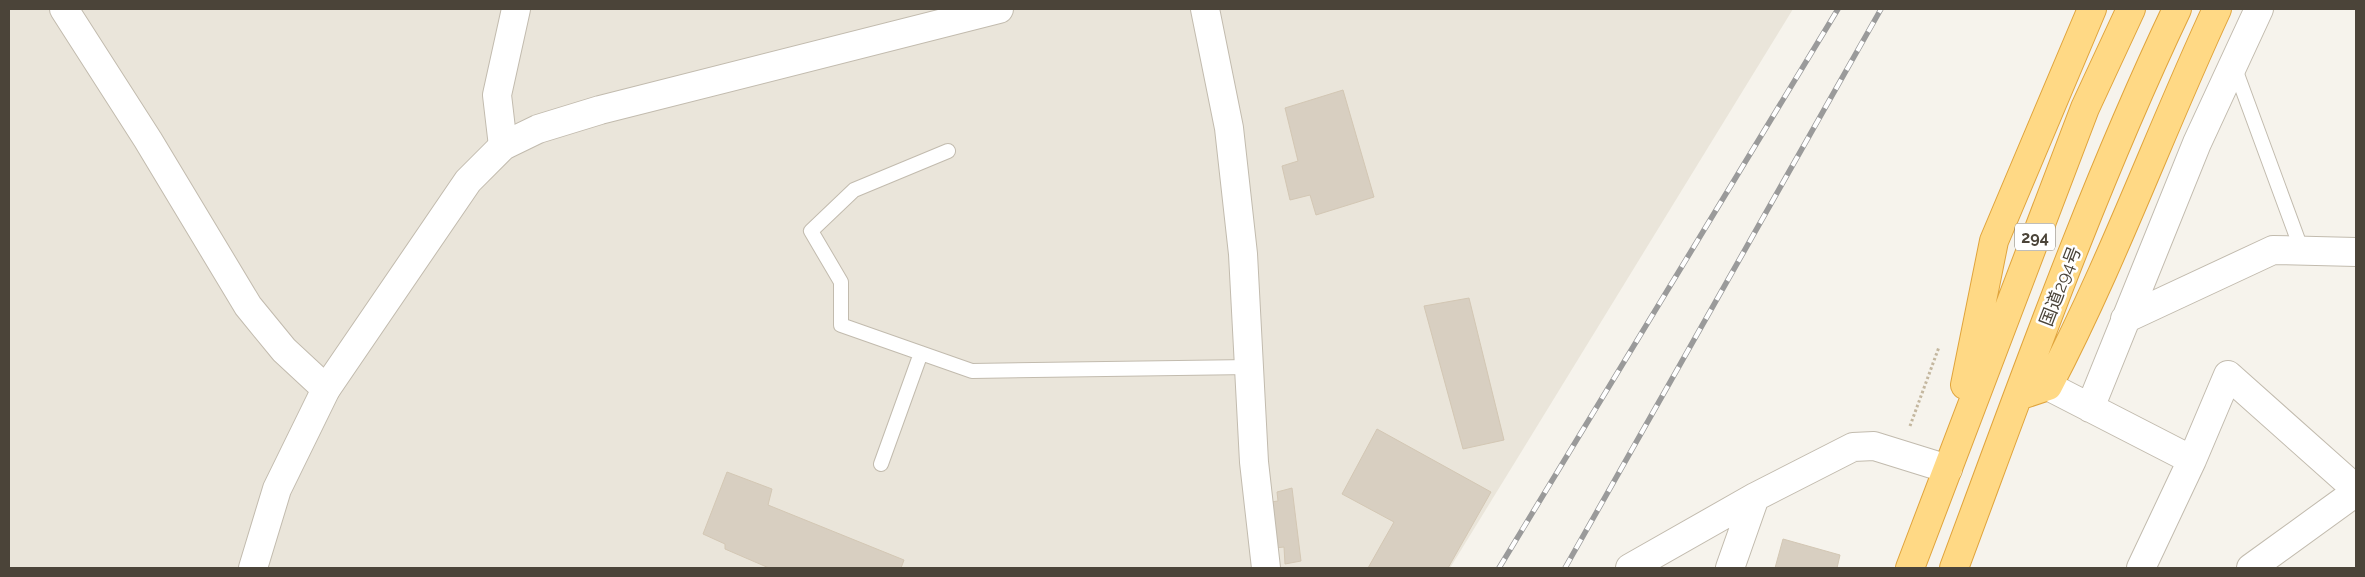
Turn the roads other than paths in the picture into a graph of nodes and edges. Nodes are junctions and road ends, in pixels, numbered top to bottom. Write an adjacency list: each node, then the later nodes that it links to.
1 (64, 9): 19 (street)
2 (516, 9): 11 (street)
3 (1000, 9): 11 (street)
4 (1205, 9): 17 (street)
5 (2092, 9): 24 (highway)
6 (2131, 9): 24 (highway, 294)
7 (2177, 9): 20 (highway, 国道294号 / 294)
8 (2217, 9): 18 (highway)
9 (2259, 9): 10 (street)
10 (2233, 62): 13 (lane); 15 (street)
11 (503, 146): 19 (street)
12 (948, 151): 16 (lane)
13 (2302, 250): 14 (street); 15 (street)
14 (2356, 252)
15 (2125, 320): 21 (street)
16 (921, 353): 17 (lane); 23 (lane)
17 (1250, 367): 28 (street)
18 (2048, 386): 20 (highway); 21 (street)
19 (326, 389): 27 (street)
20 (2018, 396): 32 (highway, 国道294号 / 294)
21 (2090, 408): 22 (street)
22 (2192, 460): 25 (street); 33 (street)
23 (881, 464)
24 (1948, 469): 26 (street); 31 (highway, 294)
25 (2356, 491): 34 (street)
26 (1755, 497): 29 (street); 30 (street)
27 (252, 568)
28 (1266, 568)
29 (1630, 568)
30 (1730, 568)
31 (1910, 568)
32 (1954, 568)
33 (2141, 568)
34 (2251, 568)

